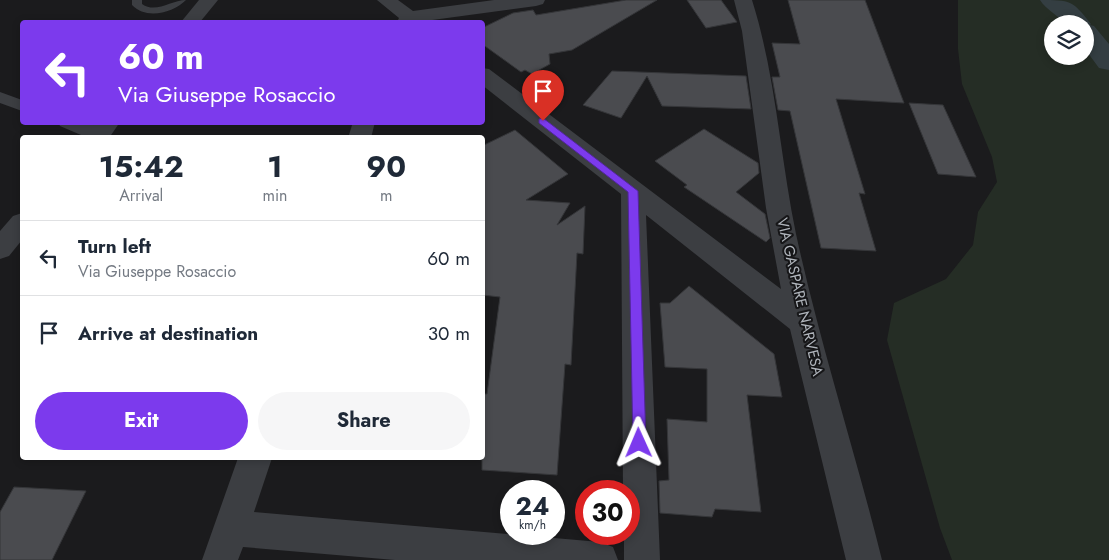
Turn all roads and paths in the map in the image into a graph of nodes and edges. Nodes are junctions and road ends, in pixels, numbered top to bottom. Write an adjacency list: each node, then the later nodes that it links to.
1 (137, 0): 2 (lane)
2 (181, 0)
3 (209, 0): 7 (street)
4 (386, 0): 8 (street)
5 (536, 0): 9 (street)
6 (743, 0): 18 (street, VIA GASPARE NARVESA)
7 (192, 20)
8 (409, 20)
9 (416, 20)
10 (485, 76): 15 (street)
11 (0, 97): 12 (street)
12 (20, 105)
13 (76, 125): 14 (street)
14 (101, 132)
15 (633, 191): 18 (street); 23 (street)
16 (20, 225): 17 (street)
17 (0, 249)
18 (803, 322): 24 (street, VIA GASPARE NARVESA)
19 (253, 460): 20 (street)
20 (232, 528): 21 (street); 22 (street)
21 (220, 560)
22 (600, 560)
23 (642, 560)
24 (864, 560)

